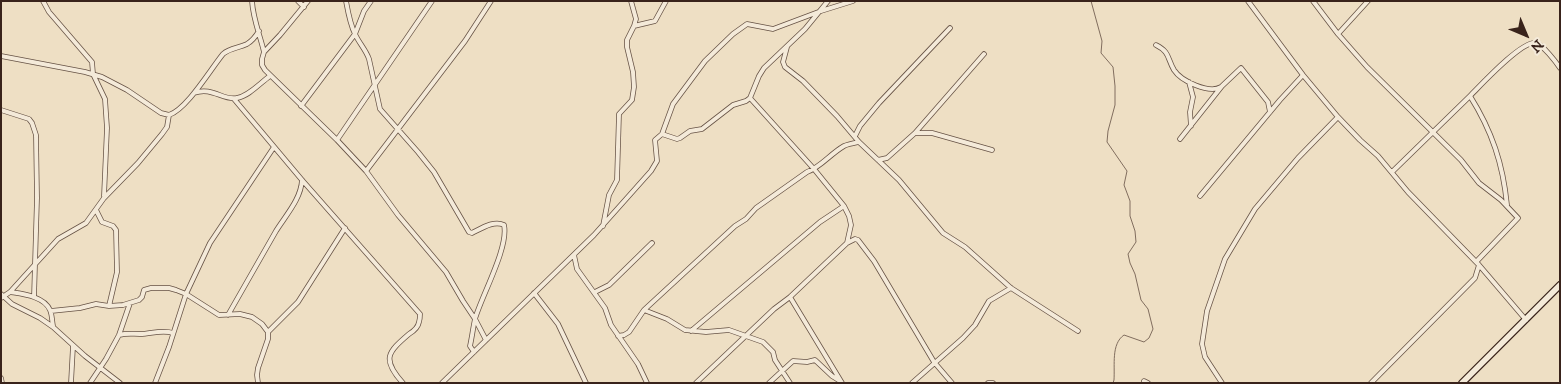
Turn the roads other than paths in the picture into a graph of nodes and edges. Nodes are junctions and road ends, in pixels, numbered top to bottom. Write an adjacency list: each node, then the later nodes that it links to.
1 (43, 1): 29 (street)
2 (252, 1): 20 (street)
3 (298, 1): 16 (street)
4 (308, 1): 16 (street)
5 (346, 1): 21 (street)
6 (371, 1): 21 (street)
7 (432, 1): 33 (street)
8 (491, 1): 47 (street)
9 (631, 1): 18 (street)
10 (666, 1): 18 (street)
11 (828, 1): 17 (street)
12 (853, 1): 17 (street)
13 (1248, 1): 30 (street)
14 (1313, 1): 22 (street)
15 (1368, 1): 22 (street)
16 (304, 7): 25 (street)
17 (821, 11): 24 (street); 50 (street)
18 (634, 26): 69 (street)
19 (950, 28): 51 (street)
20 (259, 31): 25 (street); 35 (street)
21 (355, 34): 33 (street); 41 (street)
22 (1338, 34): 48 (street)
23 (1156, 45): 32 (street)
24 (787, 47): 37 (street); 51 (street)
25 (264, 52): 31 (street)
26 (984, 54): 49 (street)
27 (1, 56): 29 (street)
28 (1560, 68): 36 (street)
29 (93, 74): 44 (street); 65 (street)
30 (1303, 75): 39 (street); 45 (street)
31 (270, 76): 38 (street); 41 (street)
32 (1189, 82): 34 (street); 46 (street)
33 (375, 85): 47 (street); 53 (street)
34 (1222, 86): 40 (street); 46 (street)
35 (194, 93): 38 (street); 44 (street)
36 (1470, 96): 48 (street); 67 (street)
37 (750, 98): 50 (street); 58 (street)
38 (234, 99): 55 (street)
39 (1280, 100): 40 (street); 43 (street)
40 (1268, 102): 43 (street)
41 (301, 106): 53 (street)
42 (1, 110): 75 (street)
43 (1270, 112): 64 (street)
44 (169, 115): 65 (street)
45 (1338, 117): 60 (street); 127 (street)
46 (1191, 126): 52 (street)
47 (399, 128): 59 (street); 92 (street)
48 (1432, 132): 60 (street); 67 (street)
49 (915, 133): 56 (street); 57 (street)
50 (662, 134): 69 (street)
51 (855, 136): 54 (street)
52 (1180, 139)
53 (337, 140): 59 (street)
54 (859, 142): 57 (street); 58 (street)
55 (274, 147): 61 (street); 83 (street)
56 (992, 150)
57 (878, 160): 79 (street)
58 (814, 169): 66 (street); 89 (street)
59 (366, 171): 92 (street)
60 (1392, 172): 74 (street)
61 (302, 180): 62 (street); 63 (street)
62 (310, 189): 63 (street); 70 (street)
63 (299, 194): 91 (street)
64 (1200, 196)
65 (104, 198): 68 (street)
66 (844, 206): 71 (street); 95 (street)
67 (1507, 206): 74 (street)
68 (96, 210): 75 (street); 88 (street)
69 (603, 226): 73 (street)
70 (345, 228): 97 (street); 116 (street)
71 (846, 243): 85 (street); 105 (street)
72 (652, 244): 81 (street)
73 (574, 255): 81 (street); 82 (street)
74 (1478, 263): 76 (street); 77 (street)
75 (35, 265): 80 (street); 86 (street)
76 (1487, 274): 77 (street); 93 (street)
77 (1475, 278): 128 (street)
78 (1560, 285): 93 (main road)
79 (1012, 288): 96 (street); 105 (street)
80 (10, 292): 84 (street); 86 (street)
81 (595, 292): 101 (street)
82 (534, 293): 102 (street); 118 (street)
83 (186, 294): 87 (street); 91 (street); 98 (street)
84 (2, 296): 94 (street)
85 (790, 296): 100 (street); 109 (street)
86 (34, 297): 90 (street)
87 (130, 303): 88 (street); 99 (street)
88 (109, 306): 90 (street)
89 (644, 310): 95 (street); 101 (street)
90 (51, 311): 94 (street)
91 (228, 315): 97 (street)
92 (475, 319): 102 (street); 104 (street)
93 (1526, 320): 129 (main road)
94 (53, 327): 103 (street)
95 (691, 331): 100 (street)
96 (1078, 331)
97 (268, 332): 115 (street)
98 (173, 333): 99 (street); 114 (street)
99 (119, 335): 106 (street)
100 (745, 335): 107 (street); 120 (street)
101 (618, 336): 119 (street)
102 (486, 340): 104 (street)
103 (73, 346): 106 (street); 111 (street)
104 (474, 352): 117 (street)
105 (934, 362): 123 (street); 124 (street)
106 (100, 368): 112 (street); 113 (street)
107 (783, 371): 109 (street); 121 (street); 122 (street)
108 (1, 378): 110 (street)
109 (842, 382)
110 (2, 383)
111 (71, 383)
112 (90, 383)
113 (120, 383)
114 (155, 383)
115 (258, 383)
116 (403, 383)
117 (442, 383)
118 (586, 383)
119 (647, 383)
120 (696, 383)
121 (769, 383)
122 (790, 383)
123 (912, 383)
124 (952, 383)
125 (988, 383): 126 (street)
126 (993, 383)
127 (1222, 383)
128 (1371, 383)
129 (1462, 383)

